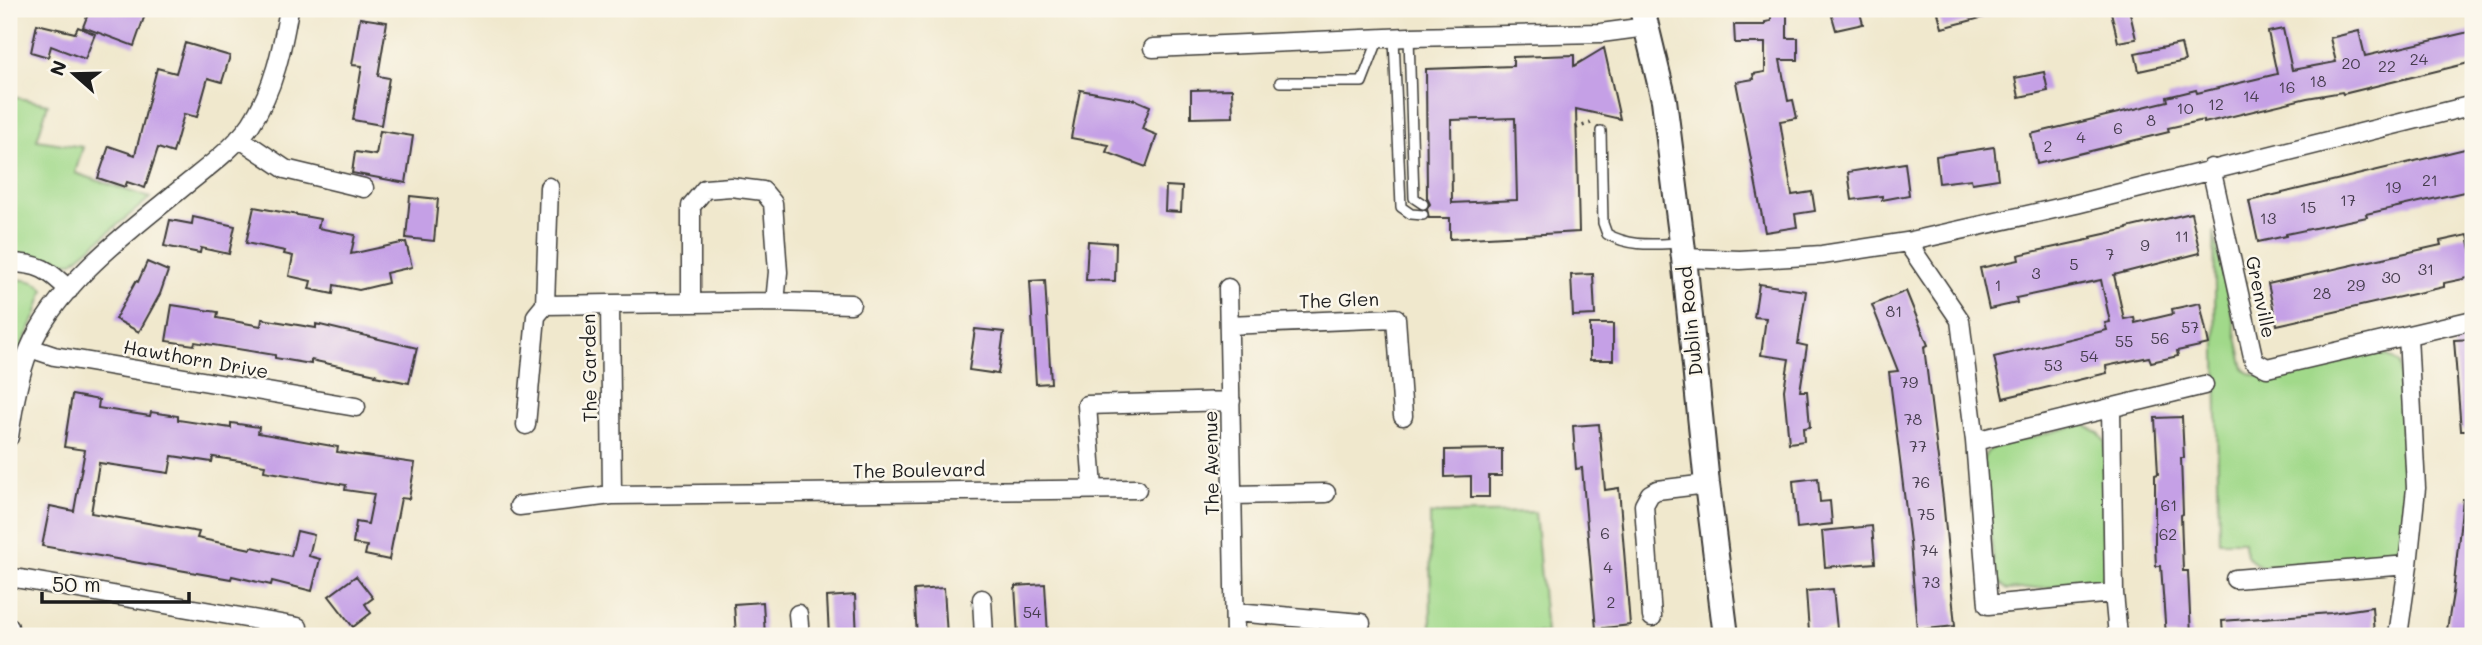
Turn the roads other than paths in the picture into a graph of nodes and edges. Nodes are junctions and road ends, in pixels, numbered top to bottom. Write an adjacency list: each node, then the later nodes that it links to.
1 (289, 9): 8 (street)
2 (1644, 18): 3 (street); 15 (main road, Dublin Road)
3 (1394, 38): 4 (street); 5 (lane); 12 (lane); 13 (lane)
4 (1153, 48)
5 (1280, 82)
6 (2473, 105): 9 (street)
7 (1601, 131): 15 (lane)
8 (239, 138): 10 (street); 18 (street)
9 (2211, 169): 14 (street); 26 (street, Grenville)
10 (364, 187)
11 (549, 187): 23 (street)
12 (1423, 204)
13 (1423, 215)
14 (1908, 242): 15 (street); 35 (street)
15 (1683, 250): 36 (main road, Dublin Road)
16 (9, 263): 18 (street)
17 (1228, 288): 25 (street, The Avenue)
18 (69, 290): 27 (street)
19 (691, 302): 20 (street); 20 (street); 21 (street)
20 (775, 302): 22 (street)
21 (610, 304): 23 (street, The Garden); 40 (street, The Garden)
22 (851, 304)
23 (545, 305): 33 (street)
24 (2473, 320): 26 (street, Grenville)
25 (1229, 325): 29 (street, The Avenue); 32 (street, The Glen)
26 (2408, 336): 43 (street)
27 (30, 348): 30 (street, Hawthorn Drive); 34 (street)
28 (2204, 386): 31 (street)
29 (1231, 401): 37 (street); 41 (street, The Avenue)
30 (356, 407)
31 (2111, 408): 35 (street); 46 (street)
32 (1403, 416)
33 (526, 425)
34 (9, 438)
35 (1975, 441): 46 (street)
36 (1707, 484): 50 (street); 58 (main road, Dublin Road)
37 (1093, 489): 38 (street, The Boulevard); 40 (street, The Boulevard)
38 (1137, 489)
39 (1326, 493): 41 (street)
40 (612, 495): 42 (street, The Boulevard)
41 (1233, 495): 48 (street, The Avenue)
42 (519, 506)
43 (2408, 565): 45 (street); 60 (street)
44 (9, 577): 52 (street)
45 (2235, 579)
46 (2114, 593): 59 (street)
47 (982, 599): 56 (street)
48 (1236, 612): 51 (street); 57 (street, The Avenue)
49 (798, 614): 55 (street)
50 (1652, 617)
51 (1361, 623)
52 (298, 626)
53 (9, 627): 54 (street)
54 (9, 636)
55 (800, 636)
56 (984, 636)
57 (1235, 636)
58 (1726, 636)
59 (2118, 636)
60 (2398, 636)

